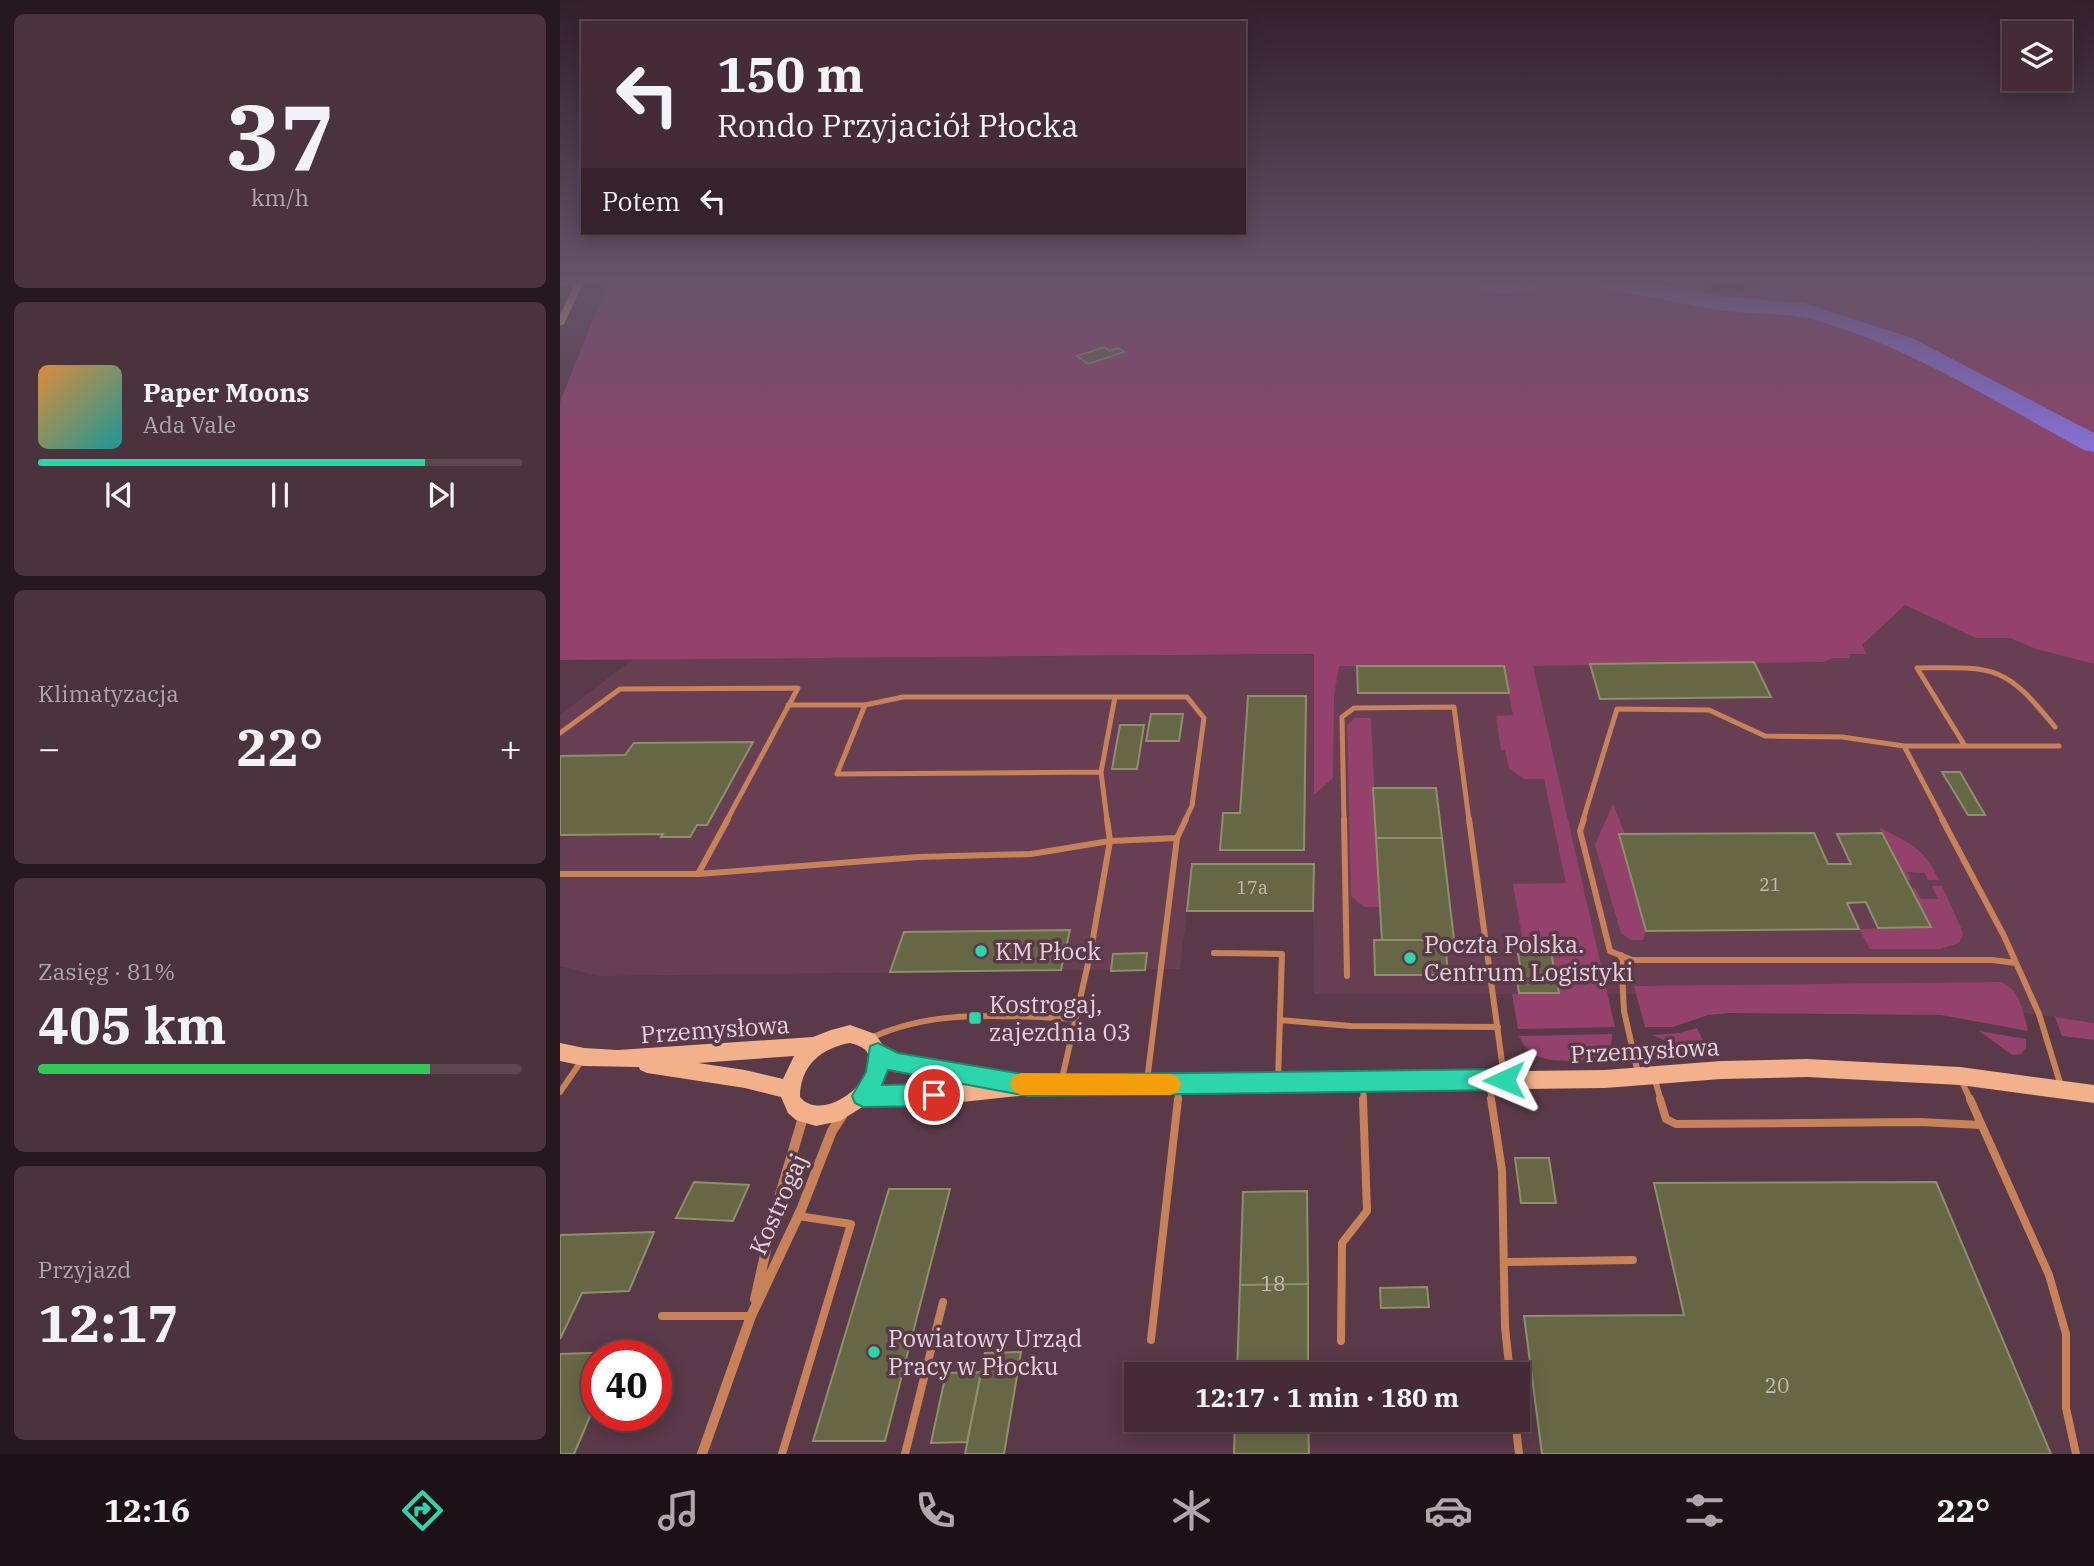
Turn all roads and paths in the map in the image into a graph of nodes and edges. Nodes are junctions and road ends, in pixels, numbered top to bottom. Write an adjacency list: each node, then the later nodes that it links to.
1 (1115, 697): 3 (lane); 9 (lane); 10 (lane)
2 (788, 705): 3 (lane); 5 (lane); 13 (lane)
3 (865, 705): 9 (lane)
4 (2055, 727): 7 (lane)
5 (560, 733)
6 (1904, 746): 7 (lane); 15 (lane); 16 (lane)
7 (1965, 746): 8 (lane)
8 (2059, 746)
9 (1101, 772): 11 (lane)
10 (1177, 838): 11 (lane); 31 (lane)
11 (1110, 841): 13 (lane); 18 (lane)
12 (560, 874): 13 (lane)
13 (698, 874)
14 (1214, 953): 19 (lane)
15 (1621, 955): 16 (lane); 26 (lane)
16 (2016, 963): 35 (lane)
17 (1346, 976): 20 (lane)
18 (1076, 1019): 22 (lane); 33 (lane)
19 (1280, 1020): 20 (lane); 30 (lane)
20 (1498, 1027): 28 (lane)
21 (816, 1046): 22 (street); 25 (street, Przemysłowa); 36 (street)
22 (873, 1047): 34 (street, Przemysłowa); 39 (street)
23 (560, 1052): 24 (street, Przemysłowa)
24 (584, 1057): 25 (street, Przemysłowa); 37 (lane)
25 (618, 1059): 36 (street, Przemysłowa)
26 (1646, 1074): 27 (street, Przemysłowa); 28 (street, Przemysłowa); 42 (lane)
27 (1960, 1076): 35 (street, Przemysłowa); 42 (lane)
28 (1497, 1080): 29 (street, Przemysłowa); 45 (lane)
29 (1363, 1082): 30 (street, Przemysłowa); 50 (lane)
30 (1278, 1083): 32 (street, Przemysłowa)
31 (1146, 1084): 32 (street, Przemysłowa); 33 (street, Przemysłowa)
32 (1179, 1084): 49 (lane)
33 (1061, 1085): 34 (street, Przemysłowa)
34 (1028, 1086): 39 (street, Przemysłowa)
35 (2062, 1088): 38 (street, Przemysłowa)
36 (790, 1090): 41 (street)
37 (560, 1092)
38 (2094, 1094)
39 (863, 1096): 40 (street)
40 (846, 1109): 41 (street); 43 (street, Kostrogaj)
41 (804, 1113): 48 (street, Kostrogaj)
42 (1981, 1125): 57 (lane)
43 (798, 1216): 48 (street, Kostrogaj); 54 (lane)
44 (1633, 1260): 45 (lane)
45 (1505, 1262): 51 (lane)
46 (943, 1302): 55 (lane)
47 (662, 1316): 48 (lane)
48 (751, 1316): 53 (street, Kostrogaj)
49 (1152, 1340)
50 (1341, 1341)
51 (1509, 1362)
52 (1516, 1432): 56 (lane)
53 (702, 1454)
54 (782, 1454)
55 (905, 1454)
56 (1519, 1454)
57 (2076, 1454)

